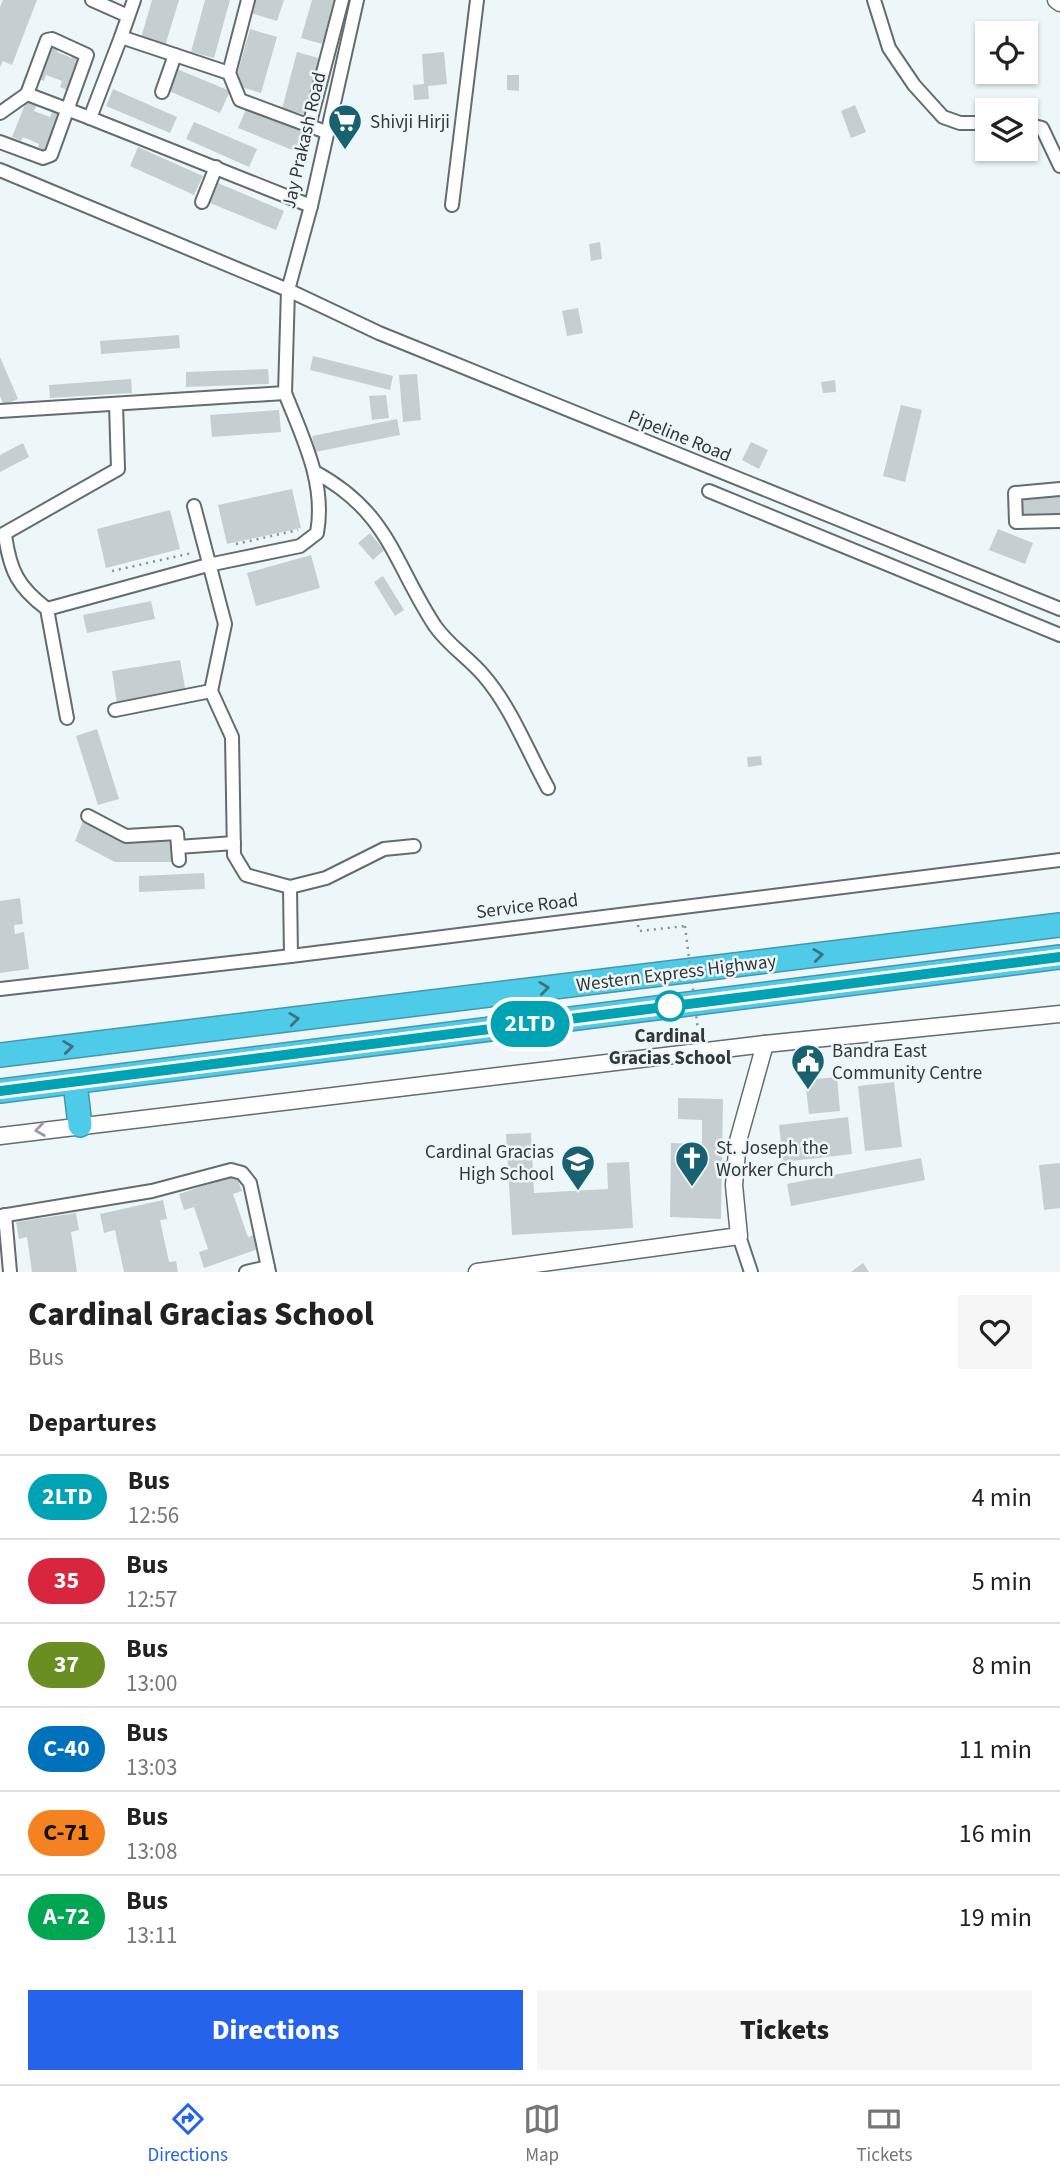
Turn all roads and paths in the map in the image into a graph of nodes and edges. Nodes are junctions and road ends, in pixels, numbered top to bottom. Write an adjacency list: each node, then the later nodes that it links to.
1 (92, 0): 8 (street)
2 (134, 0): 8 (street)
3 (248, 0): 11 (street)
4 (342, 0): 18 (street)
5 (357, 0): 20 (street, Jay Prakash Road)
6 (477, 0): 26 (street)
7 (874, 0): 17 (street)
8 (128, 16): 9 (street)
9 (121, 37): 10 (street); 16 (street)
10 (175, 55): 11 (street); 12 (street)
11 (229, 73): 18 (street)
12 (162, 92)
13 (27, 94): 14 (street); 14 (street); 15 (street)
14 (69, 109): 16 (street); 21 (street)
15 (0, 113)
16 (90, 118): 23 (street)
17 (975, 124)
18 (309, 126): 20 (street)
19 (1038, 127): 22 (street)
20 (326, 132): 27 (street, Jay Prakash Road)
21 (0, 142)
22 (1060, 166)
23 (216, 167): 25 (street); 27 (street)
24 (0, 170): 28 (street, Pipeline Road)
25 (202, 202)
26 (452, 205)
27 (311, 206): 28 (street, Jay Prakash Road)
28 (288, 290): 29 (street, Jay Prakash Road); 39 (street, Pipeline Road)
29 (285, 393): 30 (street); 32 (street)
30 (116, 404): 31 (street); 37 (street)
31 (0, 411)
32 (316, 472): 38 (street); 45 (street)
33 (1060, 489): 36 (street)
34 (709, 491): 41 (street)
35 (194, 506): 38 (street)
36 (1060, 521)
37 (3, 536): 40 (street)
38 (208, 565): 40 (street); 42 (street)
39 (1060, 608)
40 (47, 609): 44 (street)
41 (1060, 635)
42 (211, 691): 43 (street); 47 (street)
43 (115, 710)
44 (67, 718)
45 (548, 789)
46 (88, 816): 47 (street)
47 (234, 843): 50 (street)
48 (414, 846): 50 (street)
49 (1060, 860): 53 (street, Service Road)
50 (290, 887): 53 (street)
51 (1060, 925): 59 (highway, Western Express Highway, one-way to 51)
52 (639, 931): 57 (path, bridge)
53 (291, 956): 55 (street, Service Road)
54 (1060, 957): 60 (highway, Western Express Highway)
55 (0, 989)
56 (1060, 1014): 58 (street)
57 (699, 1038)
58 (765, 1044): 62 (street); 65 (street)
59 (0, 1055)
60 (75, 1083): 61 (highway, Western Express Highway); 62 (highway)
61 (0, 1091)
62 (80, 1125): 63 (street, one-way to 63)
63 (0, 1136)
64 (2, 1216): 66 (street); 67 (street)
65 (738, 1236): 69 (street); 70 (street)
66 (268, 1270): 68 (street)
67 (10, 1272)
68 (246, 1272)
69 (477, 1272)
70 (751, 1272)

